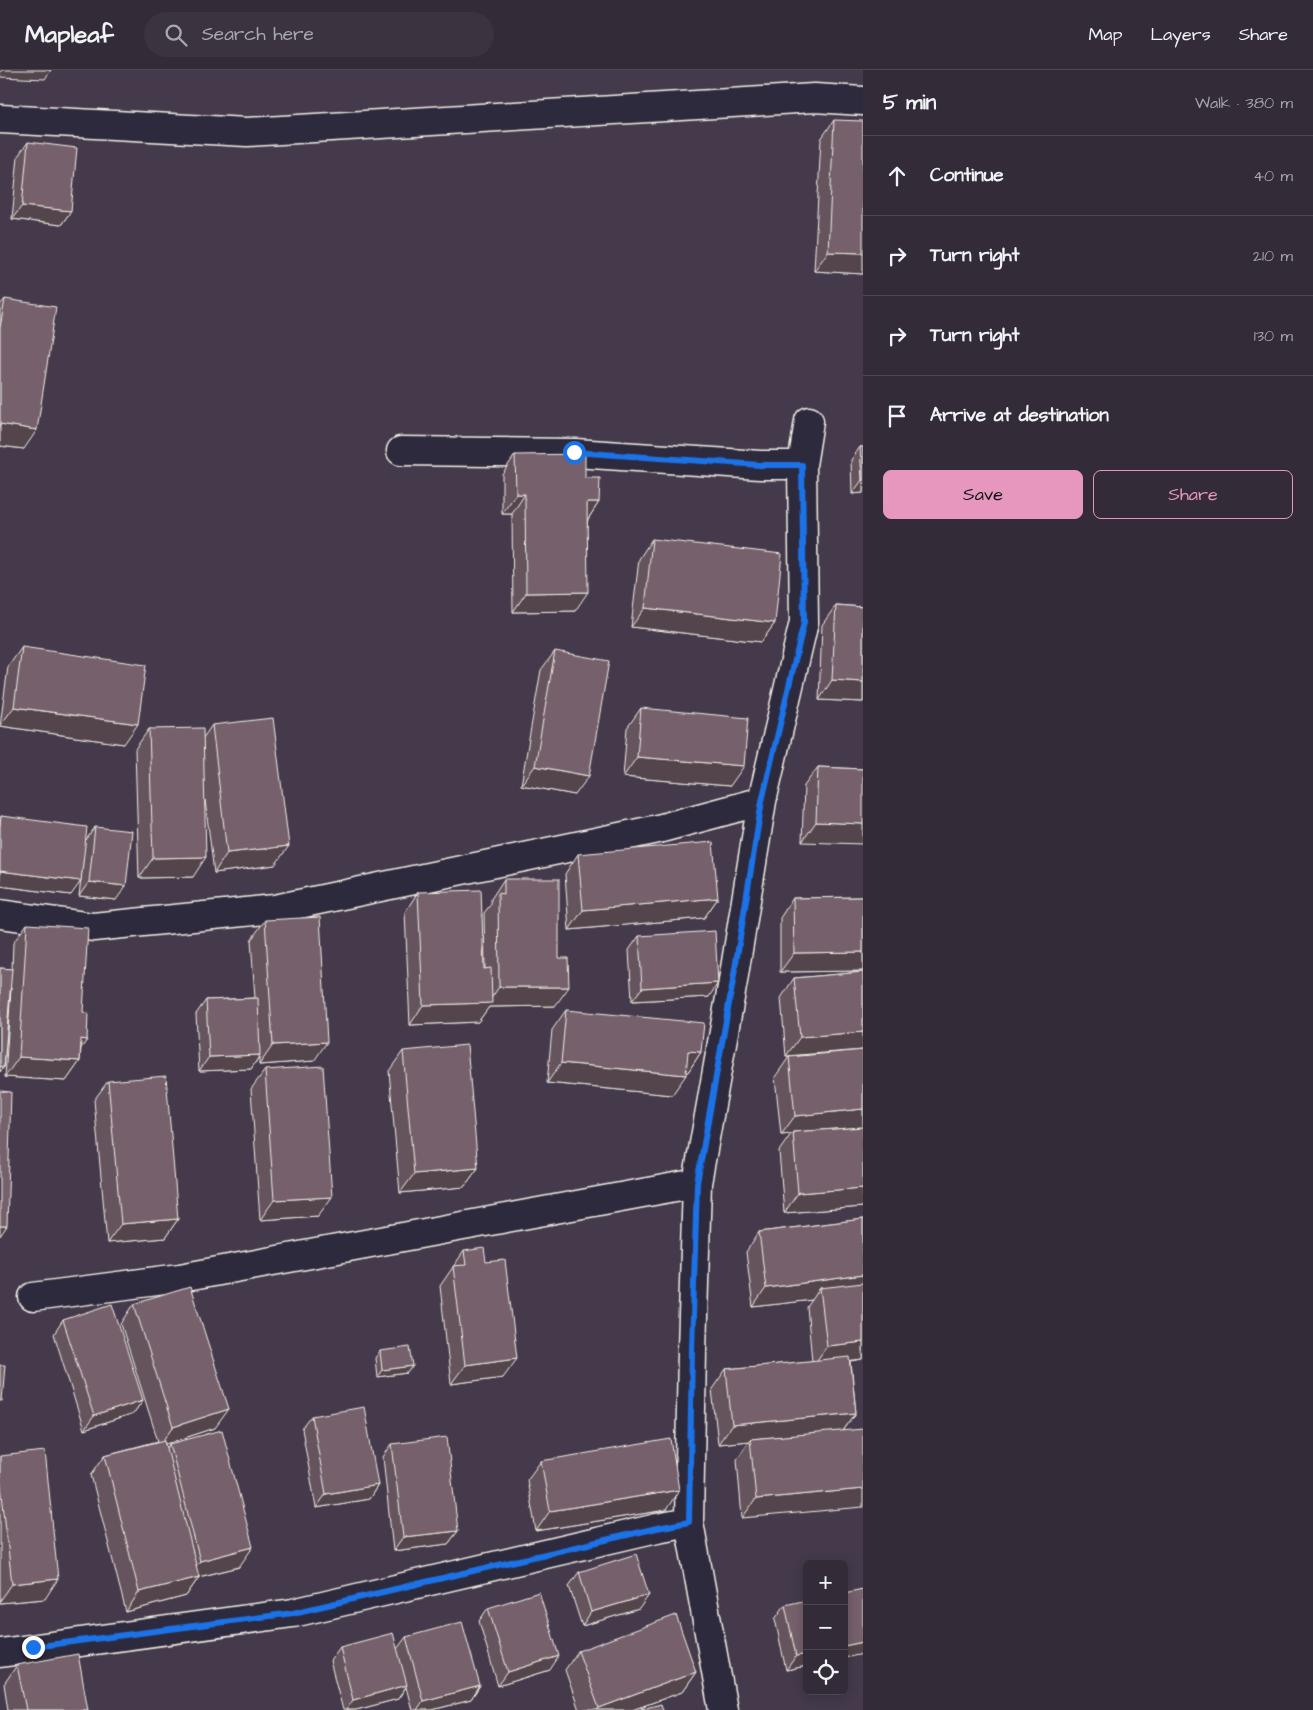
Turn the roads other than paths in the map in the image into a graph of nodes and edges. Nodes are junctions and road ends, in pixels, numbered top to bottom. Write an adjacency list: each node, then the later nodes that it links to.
1 (863, 101): 2 (street)
2 (0, 119)
3 (809, 421): 5 (street)
4 (401, 451): 5 (street)
5 (802, 465): 6 (street)
6 (762, 801): 7 (street); 8 (street)
7 (0, 914)
8 (697, 1183): 9 (street); 10 (street)
9 (33, 1297)
10 (689, 1522): 11 (street); 12 (street)
11 (0, 1653)
12 (723, 1710)

